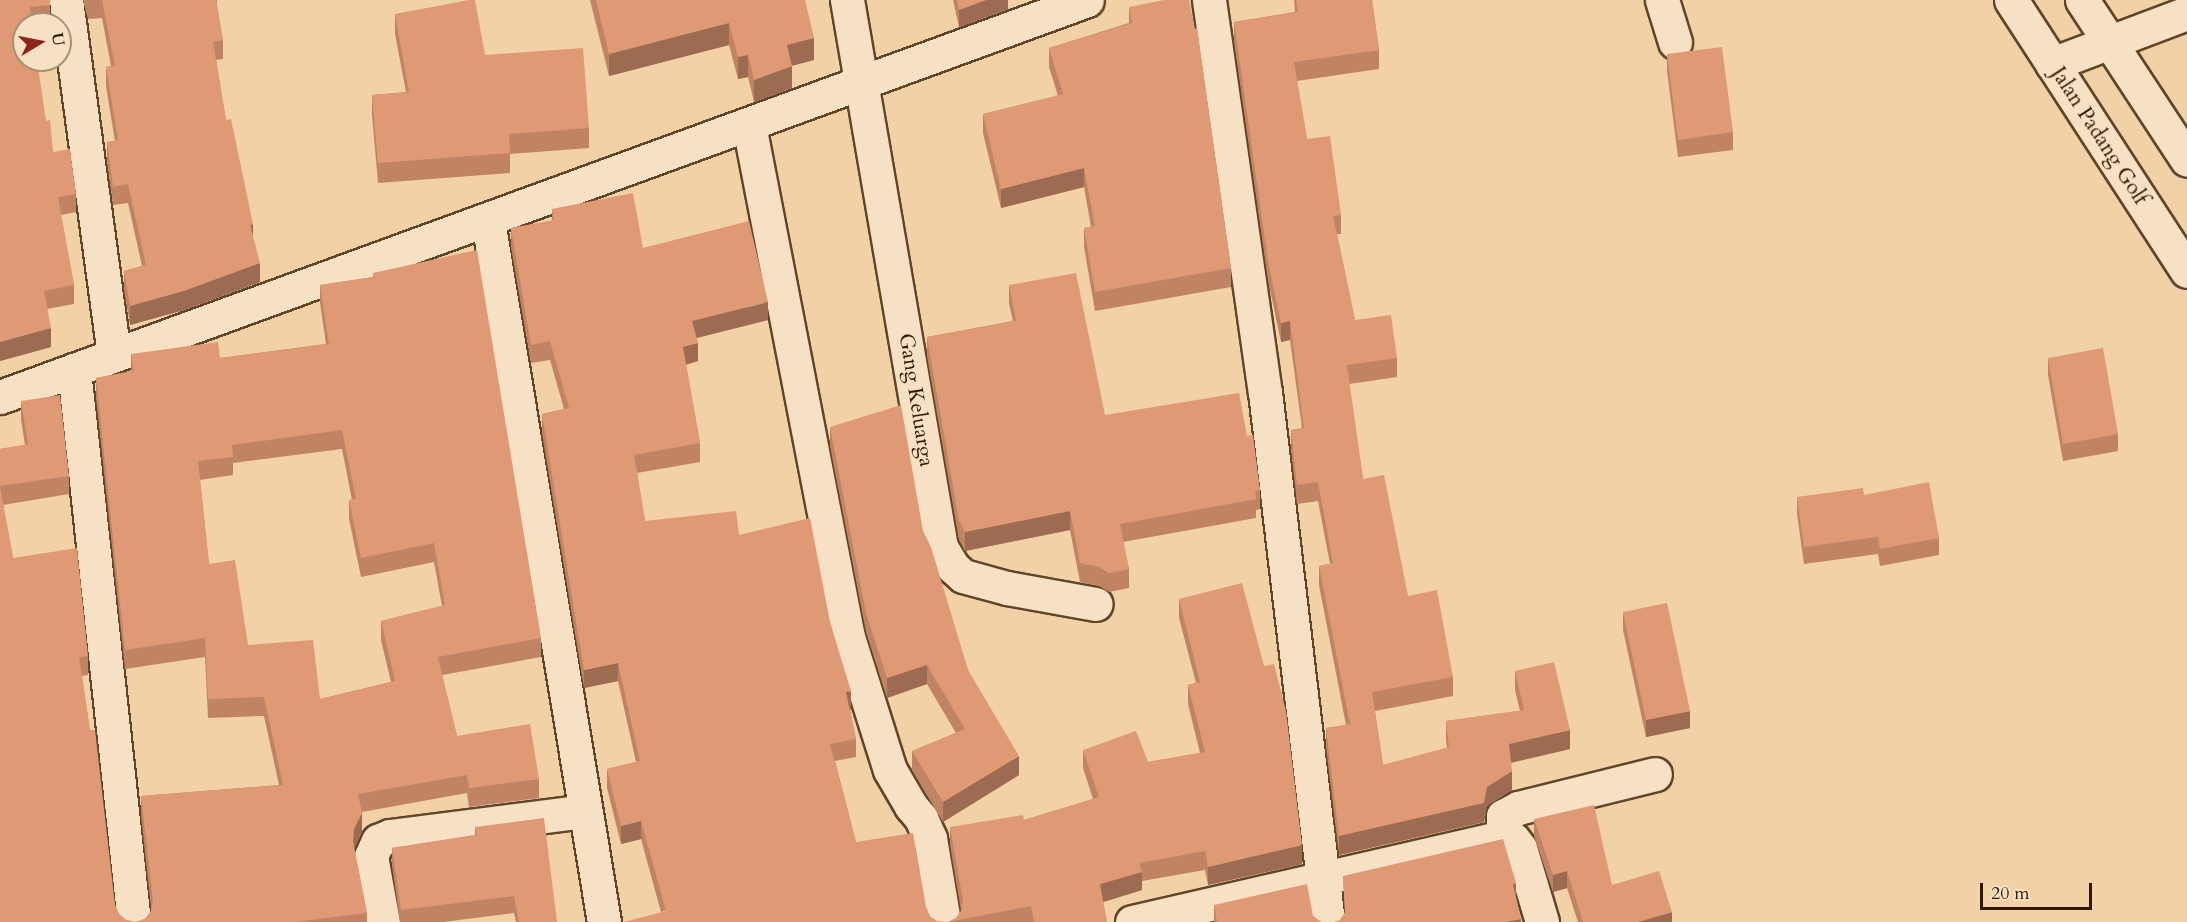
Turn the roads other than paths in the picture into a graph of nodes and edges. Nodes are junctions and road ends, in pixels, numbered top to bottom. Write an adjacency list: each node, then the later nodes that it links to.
1 (66, 0): 17 (street)
2 (847, 0): 12 (street, Gang Keluarga)
3 (1087, 0): 12 (street)
4 (1209, 0): 24 (street)
5 (1662, 0): 10 (street)
6 (2011, 0): 11 (street, Jalan Padang Golf)
7 (2082, 0): 9 (street)
8 (2187, 13): 9 (street)
9 (2109, 41): 11 (street); 14 (street)
10 (1675, 42)
11 (2052, 64): 16 (street, Jalan Padang Golf)
12 (861, 82): 13 (street); 20 (street, Gang Keluarga)
13 (749, 125): 15 (street); 28 (street)
14 (2187, 160)
15 (488, 220): 17 (street); 22 (street)
16 (2187, 271)
17 (114, 354): 18 (street)
18 (74, 370): 19 (street); 25 (street)
19 (0, 397)
20 (1096, 604)
21 (1654, 774): 23 (street)
22 (584, 812): 26 (street); 27 (street)
23 (1503, 837): 24 (street); 31 (street)
24 (1323, 878): 29 (street); 30 (street)
25 (134, 922)
26 (383, 922)
27 (604, 922)
28 (944, 922)
29 (1132, 922)
30 (1328, 922)
31 (1542, 922)

